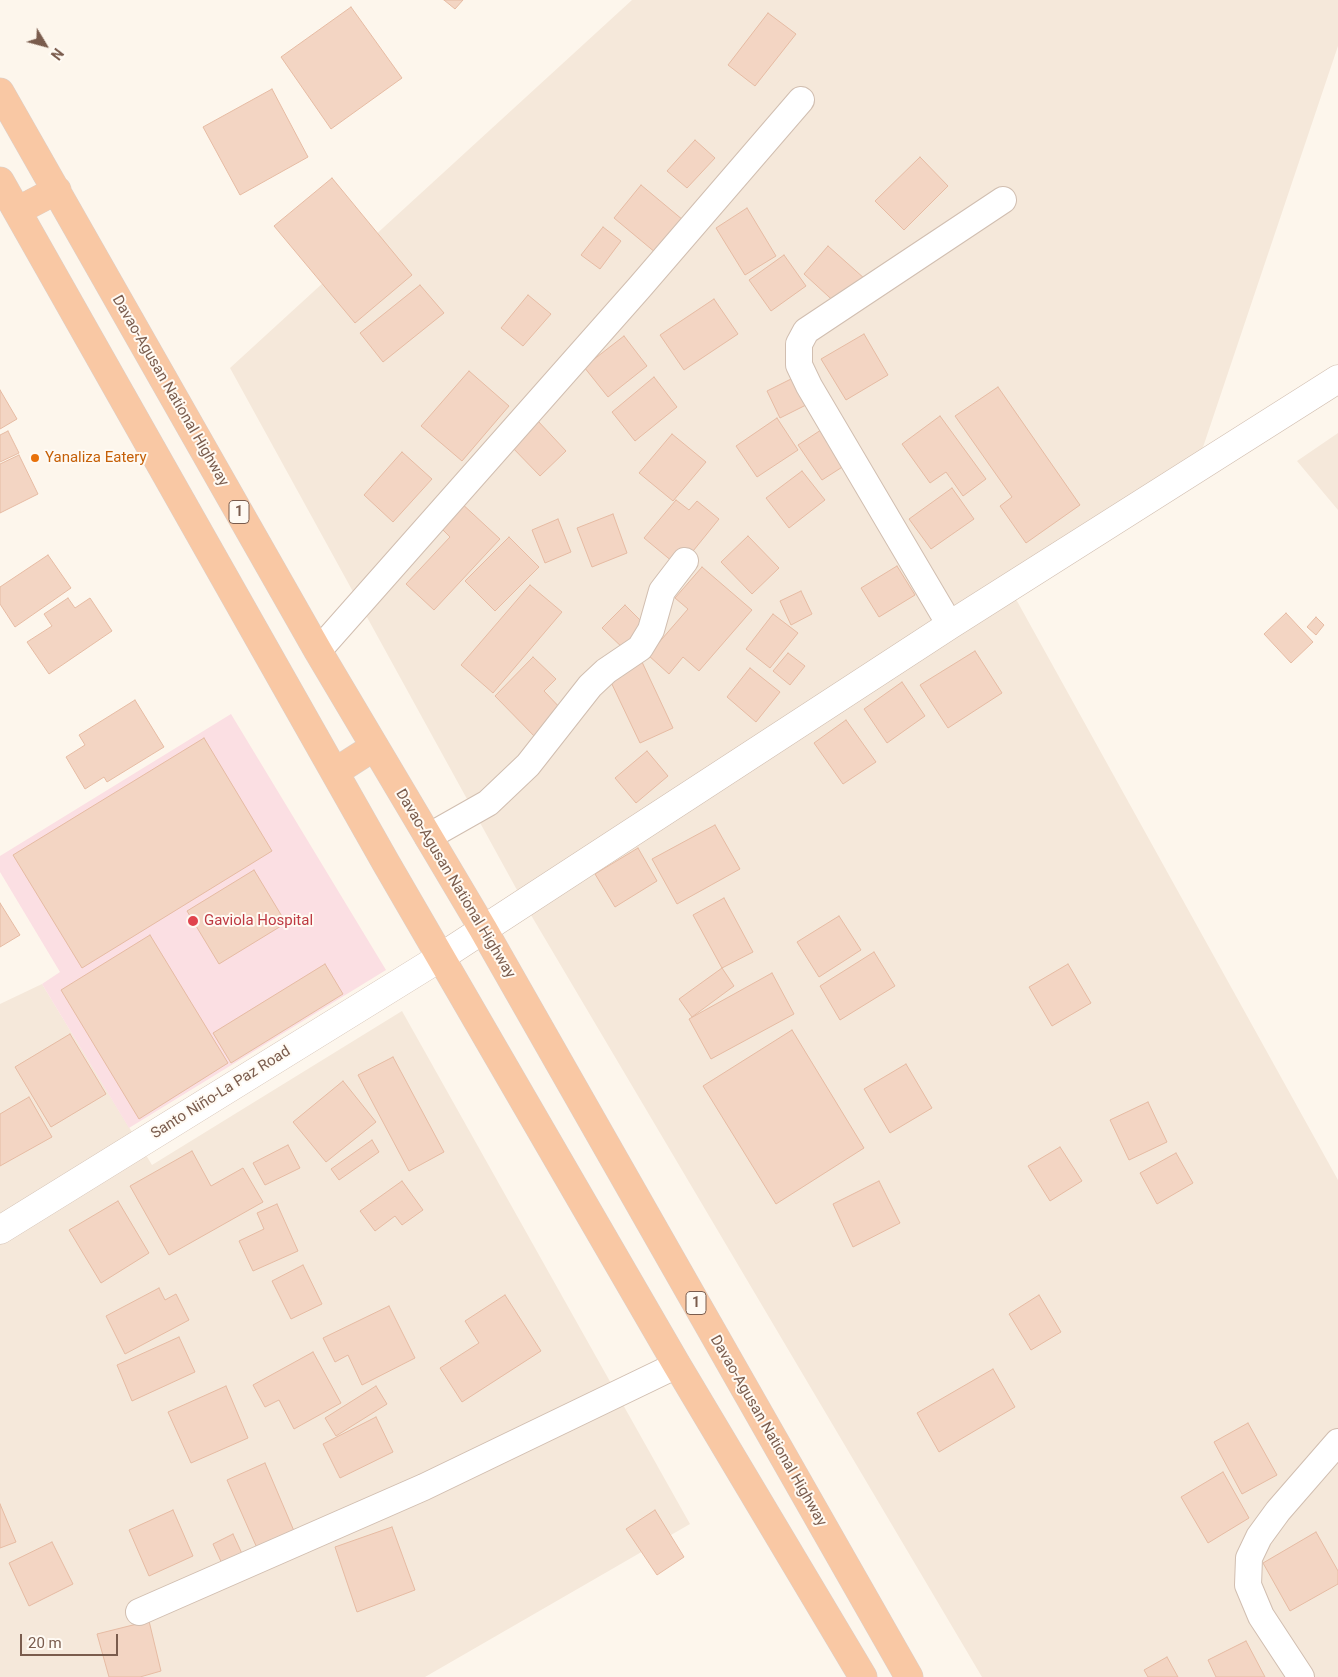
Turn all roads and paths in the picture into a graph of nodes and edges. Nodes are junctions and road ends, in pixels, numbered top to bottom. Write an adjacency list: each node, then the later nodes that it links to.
1 (0, 92): 4 (highway, Davao-Agusan National Highway / 1)
2 (800, 100): 10 (street)
3 (0, 181): 6 (highway)
4 (56, 190): 6 (highway); 10 (highway, Davao-Agusan National Highway / 1)
5 (1003, 200): 9 (street)
6 (17, 211): 12 (highway)
7 (1338, 379): 9 (street, Santo Niño-La Paz Road)
8 (685, 561): 13 (street)
9 (950, 625): 14 (street, Santo Niño-La Paz Road)
10 (318, 651): 11 (highway, Davao-Agusan National Highway / 1)
11 (374, 747): 12 (highway); 13 (highway, Davao-Agusan National Highway / 1)
12 (335, 772): 15 (highway)
13 (428, 837): 14 (highway, Davao-Agusan National Highway / 1)
14 (483, 929): 15 (street, Santo Niño-La Paz Road); 20 (highway, Davao-Agusan National Highway / 1)
15 (441, 957): 16 (street, Santo Niño-La Paz Road); 17 (highway)
16 (0, 1230)
17 (677, 1365): 19 (street); 21 (highway)
18 (1338, 1442): 22 (street)
19 (139, 1612)
20 (904, 1668): 21 (highway)
21 (864, 1677)
22 (1301, 1677)

